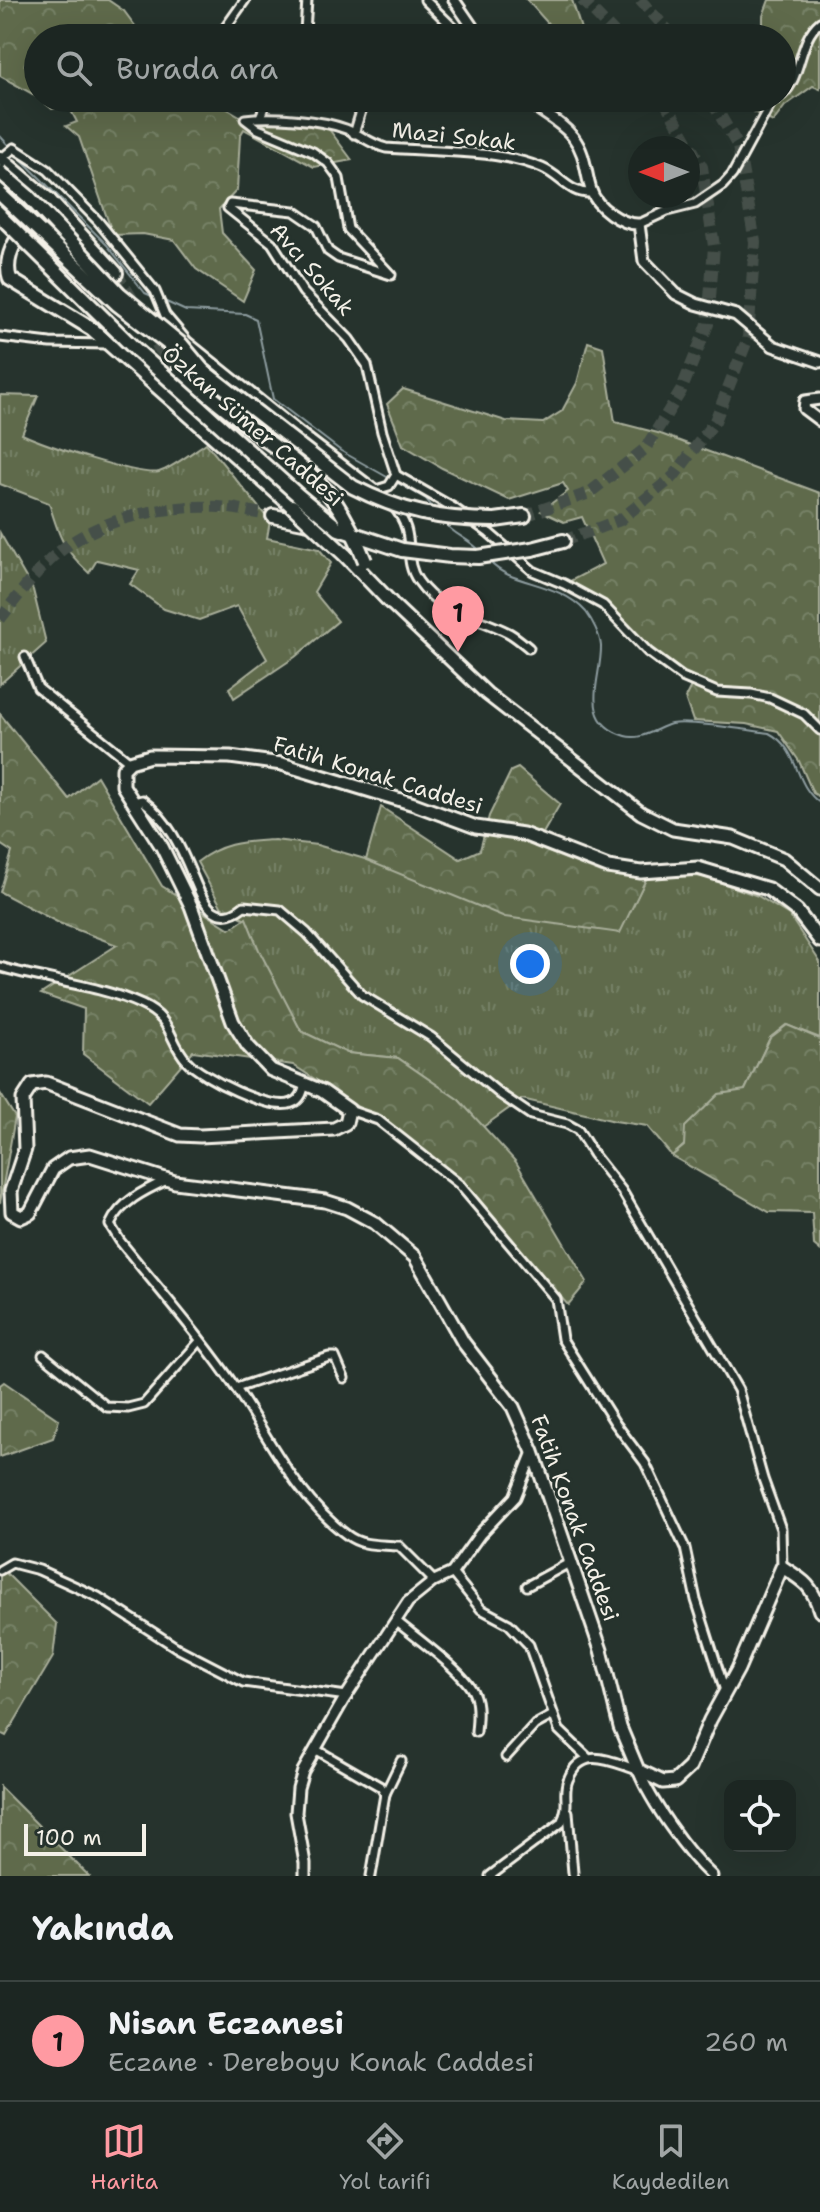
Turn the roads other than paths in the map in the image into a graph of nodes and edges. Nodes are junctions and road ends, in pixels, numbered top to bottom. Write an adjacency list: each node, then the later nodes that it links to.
1 (245, 0): 6 (street)
2 (307, 0): 7 (street)
3 (425, 0): 8 (street)
4 (454, 0): 9 (street)
5 (820, 22): 10 (street)
6 (228, 24)
7 (304, 24)
8 (450, 24)
9 (470, 24)
10 (796, 74)
11 (262, 112): 15 (street)
12 (361, 112): 16 (street)
13 (542, 112): 18 (street)
14 (766, 112): 22 (street)
15 (260, 117): 16 (street); 32 (street, Avcı Sokak)
16 (354, 134): 18 (street, Mazi Sokak)
17 (5, 158): 20 (main road); 29 (main road, bridge); 33 (street)
18 (591, 193): 22 (street)
19 (0, 194): 29 (main road, Özkan Sümer Caddesi, bridge)
20 (49, 200): 23 (main road); 24 (main road)
21 (0, 216): 36 (main road, Özkan Sümer Caddesi, bridge)
22 (639, 224): 27 (street)
23 (116, 273)
24 (4, 276): 26 (main road)
25 (0, 337): 26 (street)
26 (109, 344): 38 (main road, bridge)
27 (820, 362)
28 (179, 371): 38 (main road, bridge)
29 (206, 374): 35 (main road, Özkan Sümer Caddesi, bridge)
30 (820, 399): 31 (street)
31 (820, 421)
32 (396, 475): 33 (street); 41 (street)
33 (376, 490): 39 (street)
34 (273, 516): 36 (main road)
35 (524, 516)
36 (339, 529): 37 (main road, Özkan Sümer Caddesi, bridge)
37 (563, 541)
38 (391, 603): 44 (main road)
39 (529, 648)
40 (25, 657): 42 (street)
41 (820, 730)
42 (130, 762): 43 (main road); 45 (main road, Fatih Konak Caddesi)
43 (134, 802): 47 (main road); 56 (street)
44 (820, 889)
45 (820, 941)
46 (0, 967): 47 (street)
47 (305, 1084): 48 (main road)
48 (349, 1110): 49 (main road, Fatih Konak Caddesi); 63 (street)
49 (167, 1180): 50 (street); 54 (main road, Fatih Konak Caddesi)
50 (200, 1341): 51 (street); 53 (street)
51 (43, 1355)
52 (344, 1378): 53 (street)
53 (236, 1388): 59 (street)
54 (533, 1452): 55 (main road, Fatih Konak Caddesi); 58 (street)
55 (571, 1562): 60 (street); 71 (main road, Fatih Konak Caddesi)
56 (782, 1567): 61 (main road); 63 (main road)
57 (0, 1570): 64 (street)
58 (452, 1573): 59 (street); 65 (street)
59 (434, 1581): 62 (street)
60 (527, 1586)
61 (820, 1611)
62 (396, 1621): 64 (street); 66 (street)
63 (725, 1691): 71 (main road)
64 (347, 1696): 67 (street)
65 (553, 1715): 68 (street); 69 (street)
66 (476, 1732)
67 (315, 1749): 72 (street); 75 (street)
68 (506, 1757)
69 (587, 1757): 71 (street); 73 (street)
70 (401, 1761): 72 (street)
71 (638, 1770): 78 (street, Fatih Konak Caddesi)
72 (385, 1794): 76 (street)
73 (568, 1810): 74 (street); 77 (street)
74 (573, 1873)
75 (305, 1876)
76 (371, 1876)
77 (490, 1876)
78 (712, 1876)

